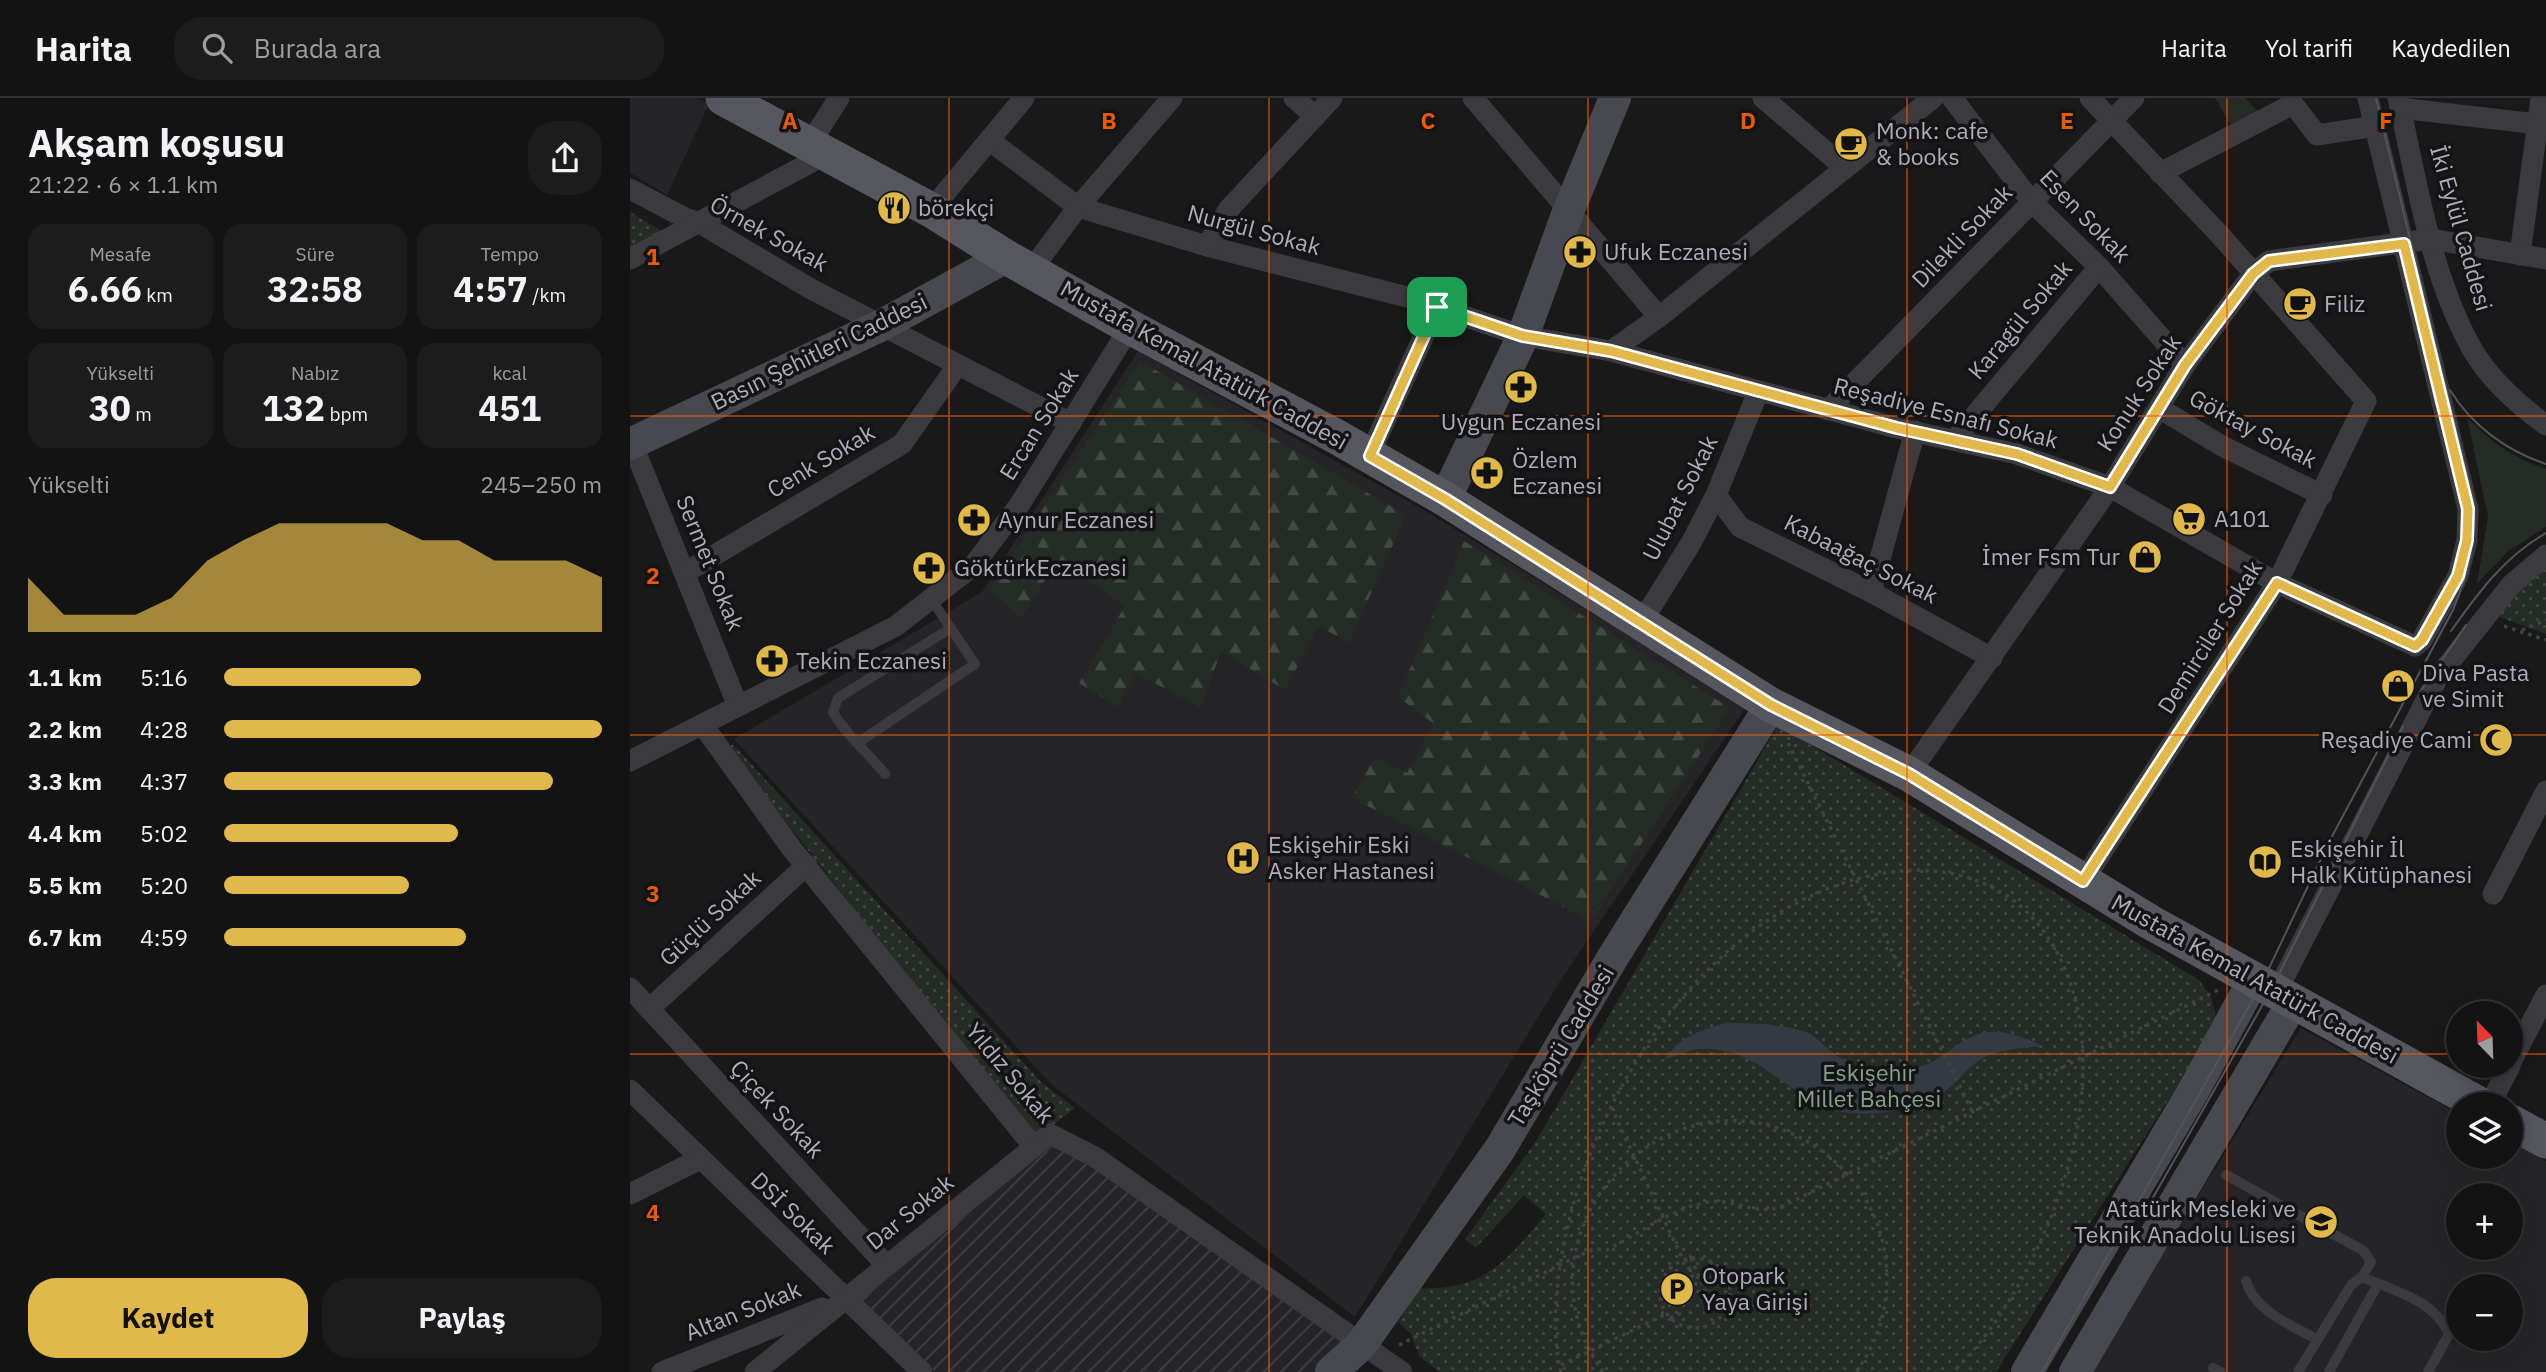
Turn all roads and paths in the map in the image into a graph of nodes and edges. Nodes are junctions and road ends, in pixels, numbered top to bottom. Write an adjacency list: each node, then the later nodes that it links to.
1 (723, 98): 22 (main road, Mustafa Kemal Atatürk Caddesi)
2 (839, 98): 22 (street)
3 (1172, 98): 27 (street)
4 (1294, 98): 17 (street)
5 (1332, 98): 17 (street)
6 (1473, 98): 29 (street)
7 (1615, 98): 29 (main road)
8 (1763, 98): 23 (street)
9 (1933, 98): 23 (street)
10 (1952, 98): 26 (street, Esen Sokak)
11 (2090, 98): 18 (street, Demirciler Sokak)
12 (2134, 98): 18 (street, Dilekli Sokak)
13 (2368, 98): 20 (street)
14 (2541, 98): 19 (street)
15 (1020, 99): 21 (street)
16 (2399, 103): 19 (street); 31 (street, İki Eylül Caddesi)
17 (1315, 116): 33 (street)
18 (2111, 123): 24 (street, Demirciler Sokak); 26 (street, Dilekli Sokak)
19 (2542, 124): 34 (street)
20 (2375, 126): 24 (street); 32 (street)
21 (989, 140): 27 (street, Nurgül Sokak); 28 (street)
22 (813, 151): 28 (main road, Mustafa Kemal Atatürk Caddesi); 30 (street)
23 (1844, 167): 41 (street)
24 (2160, 173): 39 (street, Demirciler Sokak)
25 (630, 189): 30 (street, Örnek Sokak)
26 (2032, 202): 38 (street, Esen Sokak); 50 (street, Dilekli Sokak)
27 (1078, 207): 33 (street, Nurgül Sokak); 37 (street)
28 (931, 210): 37 (main road, Mustafa Kemal Atatürk Caddesi)
29 (1568, 212): 41 (street); 44 (main road)
30 (698, 222): 35 (street); 42 (street, Örnek Sokak)
31 (2431, 239): 32 (street, Konuk Sokak); 34 (street); 52 (street, İki Eylül Caddesi)
32 (2404, 244): 39 (street, Konuk Sokak); 63 (street, Reşadiye Esnafı Sokak)
33 (1207, 246): 40 (street, Nurgül Sokak)
34 (2520, 255): 36 (street)
35 (630, 259)
36 (2546, 259)
37 (1019, 263): 42 (main road, Basın Şehitleri Caddesi); 43 (main road, Mustafa Kemal Atatürk Caddesi)
38 (2099, 267): 46 (street, Esen Sokak); 54 (street, Karagül Sokak)
39 (2253, 274): 46 (street, Konuk Sokak); 59 (street, Demirciler Sokak)
40 (1437, 307): 44 (street, Nurgül Sokak); 56 (street)
41 (1660, 317): 45 (street)
42 (882, 325): 47 (street, Örnek Sokak); 55 (main road, Basın Şehitleri Caddesi)
43 (1130, 327): 51 (street, Ercan Sokak); 56 (main road, Mustafa Kemal Atatürk Caddesi)
44 (1523, 336): 45 (street, Reşadiye Esnafı Sokak); 60 (main road)
45 (1611, 351): 48 (street, Reşadiye Esnafı Sokak)
46 (2185, 365): 49 (street, Konuk Sokak)
47 (957, 366): 51 (street, Örnek Sokak); 62 (street, Cenk Sokak)
48 (1758, 392): 50 (street, Reşadiye Esnafı Sokak); 58 (street, Ulubat Sokak)
49 (2159, 408): 57 (street, Konuk Sokak); 59 (street, Göktay Sokak)
50 (1828, 410): 53 (street, Reşadiye Esnafı Sokak)
51 (1071, 423): 65 (street, Ercan Sokak)
52 (2546, 425)
53 (1915, 431): 54 (street, Reşadiye Esnafı Sokak); 64 (street)
54 (1955, 439): 57 (street, Reşadiye Esnafı Sokak)
55 (631, 443): 62 (street, Sermet Sokak)
56 (1370, 456): 60 (main road, Mustafa Kemal Atatürk Caddesi)
57 (2110, 487): 63 (street, Reşadiye Esnafı Sokak); 72 (street, Konuk Sokak)
58 (1716, 495): 64 (street, Kabaağaç Sokak); 68 (street, Ulubat Sokak)
59 (2322, 495): 63 (street, Demirciler Sokak)
60 (1445, 499): 68 (main road, Mustafa Kemal Atatürk Caddesi)
61 (2546, 555): 66 (street)
62 (686, 572): 73 (street, Sermet Sokak)
63 (2277, 583): 83 (street, Demirciler Sokak)
64 (1871, 592): 72 (street, Kabaağaç Sokak)
65 (930, 599): 69 (lane); 73 (street, Ercan Sokak)
66 (2482, 619): 70 (path); 86 (street)
67 (2546, 620): 70 (path)
68 (1641, 623): 74 (main road, Mustafa Kemal Atatürk Caddesi)
69 (951, 628): 76 (lane); 76 (lane)
70 (2520, 630): 71 (path)
71 (2546, 640)
72 (1992, 658): 79 (street, Konuk Sokak)
73 (737, 704): 75 (street, Ercan Sokak)
74 (1776, 718): 79 (main road, Mustafa Kemal Atatürk Caddesi); 82 (path); 118 (main road, Taşköprü Caddesi)
75 (702, 724): 77 (street, Ercan Sokak); 81 (street, Yıldız Sokak)
76 (859, 742): 78 (lane)
77 (631, 758)
78 (886, 774)
79 (1909, 774): 83 (main road, Mustafa Kemal Atatürk Caddesi)
80 (2546, 791): 84 (street)
81 (807, 864): 88 (street, Güçlü Sokak); 97 (street, Yıldız Sokak)
82 (1857, 879): 90 (path); 93 (path); 94 (path)
83 (2083, 881): 86 (main road, Mustafa Kemal Atatürk Caddesi)
84 (2493, 894)
85 (630, 988): 88 (street, Çiçek Sokak)
86 (2263, 990): 90 (path); 92 (main road, Mustafa Kemal Atatürk Caddesi); 132 (main road); 133 (main road)
87 (2546, 995): 89 (street)
88 (649, 1009): 108 (street, Çiçek Sokak)
89 (2524, 1037)
90 (2083, 1056): 94 (path); 131 (path)
91 (630, 1090): 99 (street, DSİ Sokak)
92 (2456, 1092)
93 (1611, 1107): 98 (path); 107 (path)
94 (1972, 1111): 100 (path)
95 (2523, 1129): 96 (main road)
96 (2546, 1141)
97 (1034, 1147): 108 (street, Dar Sokak); 118 (street, Yıldız Sokak)
98 (1634, 1155): 100 (path); 103 (path); 104 (path)
99 (700, 1159): 102 (street); 112 (street, DSİ Sokak)
100 (1846, 1172): 103 (path); 130 (path)
101 (2226, 1175): 109 (lane)
102 (630, 1194)
103 (1664, 1220): 104 (path); 106 (path)
104 (1574, 1258): 107 (path); 120 (path)
105 (1691, 1258): 106 (path); 113 (path); 116 (path)
106 (1684, 1259): 114 (path); 116 (path)
107 (1560, 1264): 119 (path); 121 (path)
108 (886, 1265): 112 (street, Dar Sokak)
109 (2362, 1277): 111 (lane); 117 (lane)
110 (2246, 1281): 117 (lane)
111 (2378, 1284): 134 (lane); 135 (lane)
112 (844, 1299): 123 (street, Altan Sokak); 124 (street, Dar Sokak); 125 (street, DSİ Sokak)
113 (1712, 1306)
114 (1706, 1308)
115 (1681, 1313): 116 (path)
116 (1668, 1316): 120 (path)
117 (2318, 1339): 122 (lane)
118 (1361, 1345): 126 (main road, Taşköprü Caddesi); 127 (street)
119 (1399, 1345)
120 (1589, 1350): 121 (path); 129 (path)
121 (1560, 1365): 128 (path)
122 (2304, 1370)
123 (662, 1372)
124 (755, 1372)
125 (922, 1372)
126 (1331, 1372)
127 (1402, 1372)
128 (1562, 1372)
129 (1603, 1372)
130 (1856, 1372)
131 (1953, 1372)
132 (2027, 1372)
133 (2075, 1372)
134 (2329, 1372)
135 (2428, 1372)

